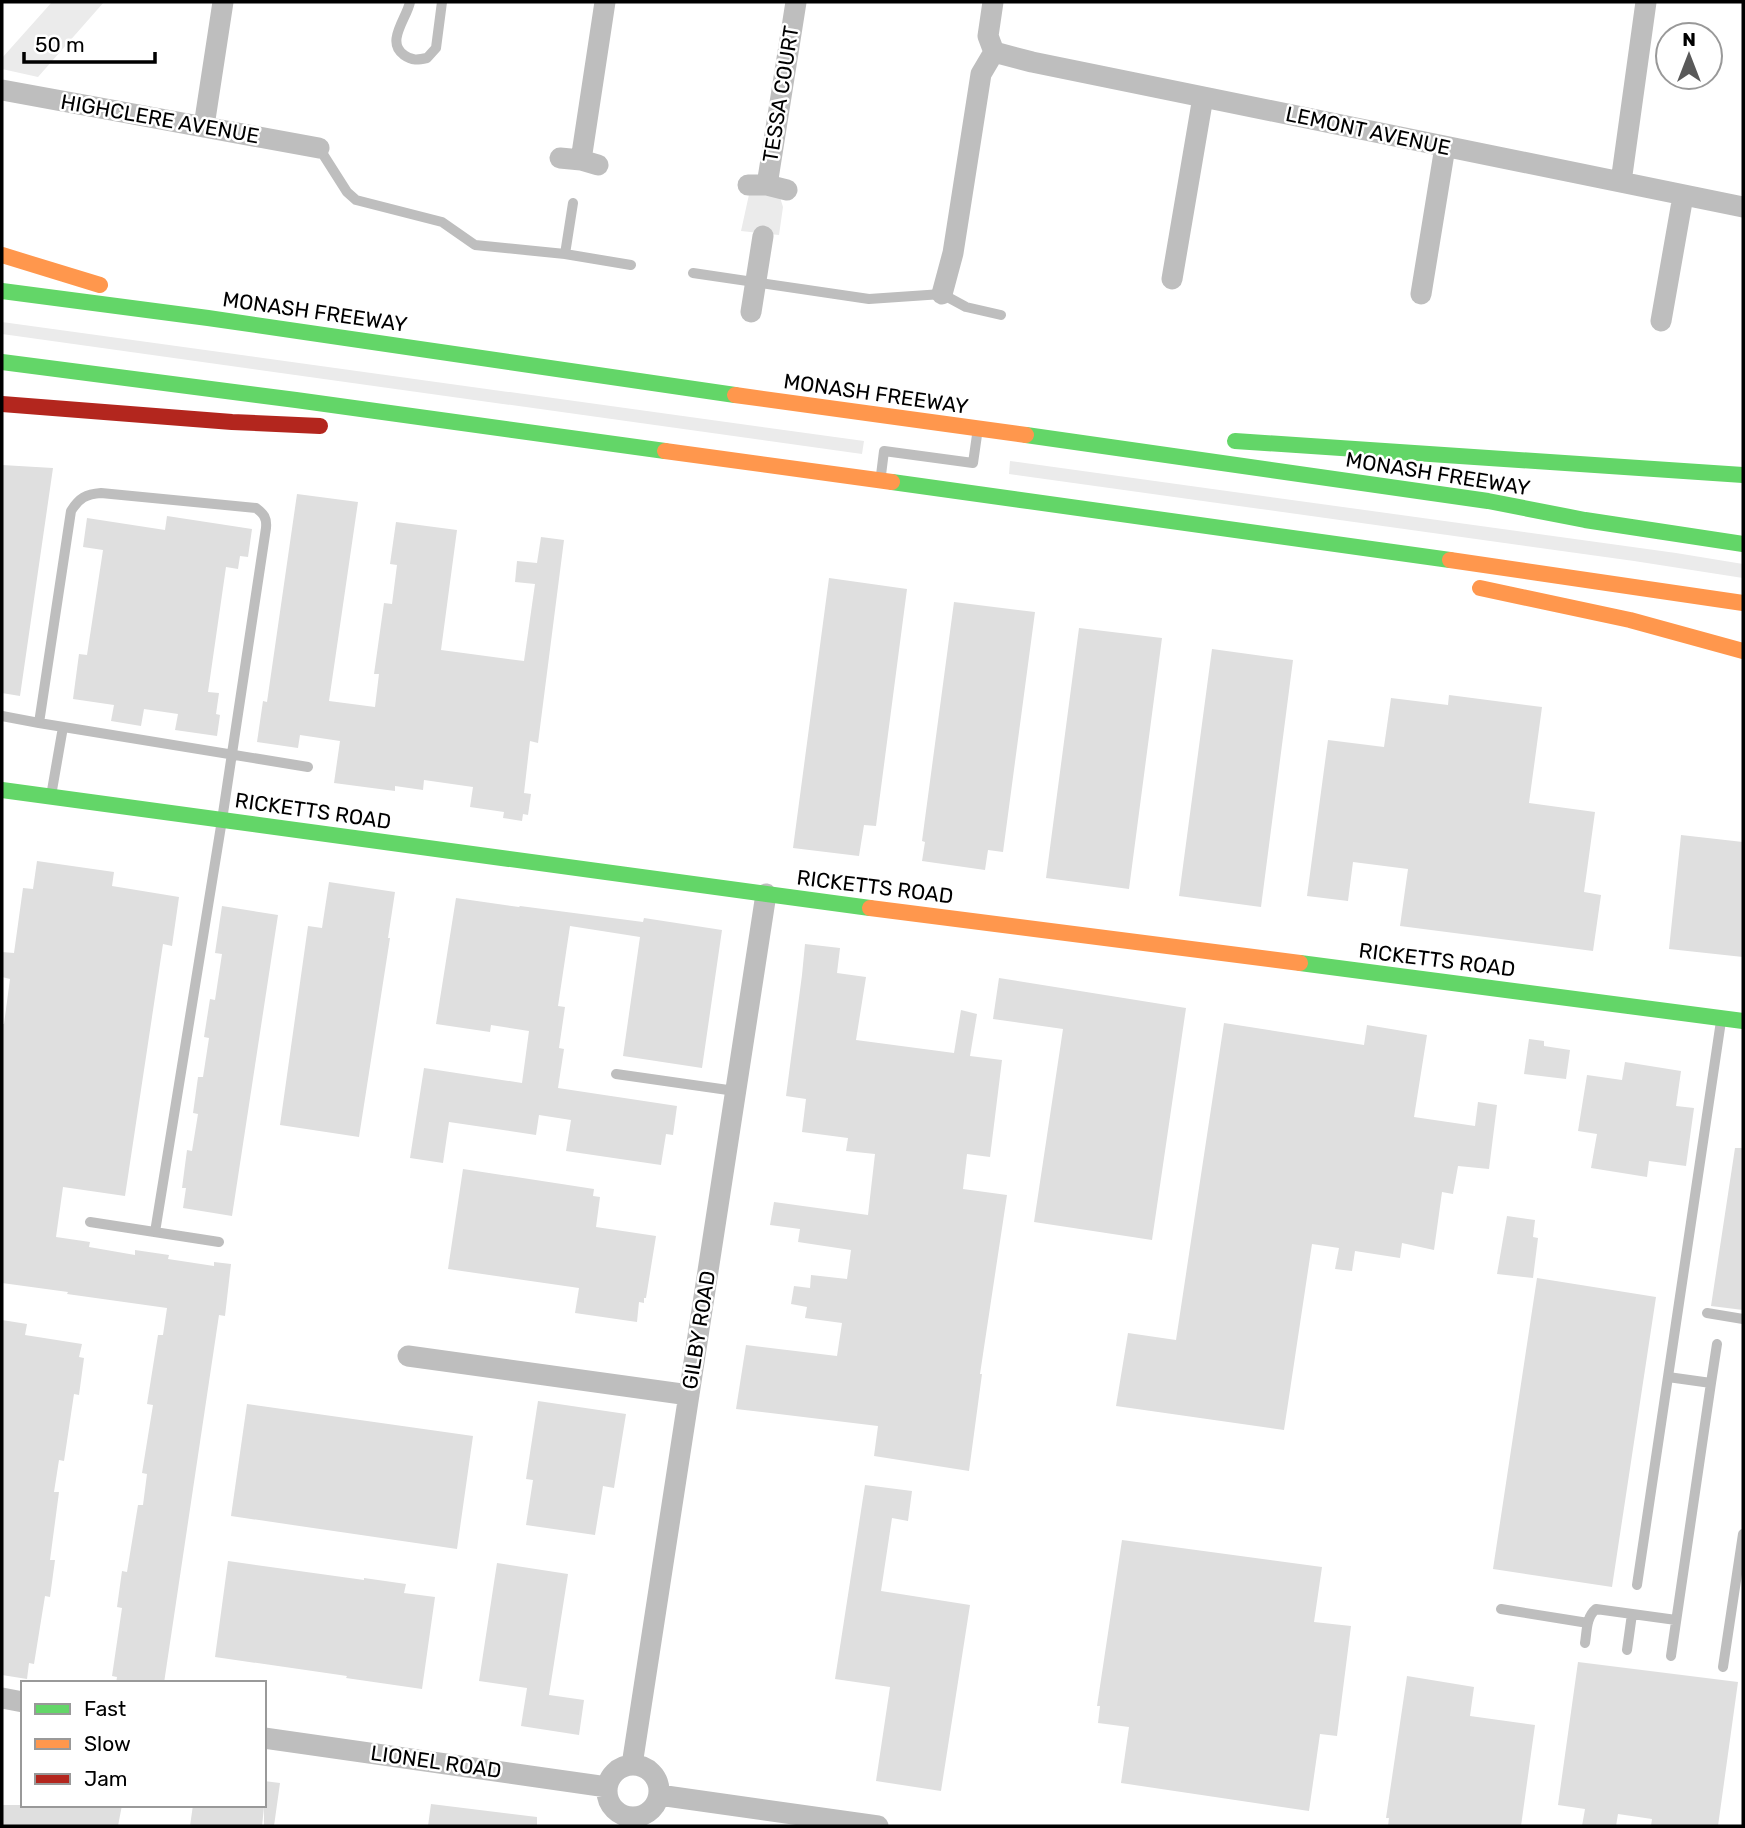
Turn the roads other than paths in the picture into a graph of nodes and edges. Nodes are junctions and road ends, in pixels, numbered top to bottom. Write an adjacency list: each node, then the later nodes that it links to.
1 (223, 2): 11 (street)
2 (410, 2): 3 (lane)
3 (442, 2)
4 (605, 2): 14 (street)
5 (796, 2): 16 (street, TESSA COURT)
6 (993, 2): 8 (street)
7 (1646, 2): 15 (street)
8 (994, 52): 10 (street, LEMONT AVENUE); 28 (street)
9 (2, 90): 11 (street, HIGHCLERE AVENUE)
10 (1203, 97): 12 (street, LEMONT AVENUE); 25 (street)
11 (204, 126): 13 (street, HIGHCLERE AVENUE)
12 (1444, 147): 15 (street, LEMONT AVENUE); 29 (street)
13 (319, 148): 21 (lane)
14 (580, 161)
15 (1621, 182): 17 (street, LEMONT AVENUE)
16 (767, 187)
17 (1684, 195): 19 (street, LEMONT AVENUE); 33 (street)
18 (573, 203): 21 (lane)
19 (1743, 207)
20 (763, 236): 26 (street)
21 (565, 254): 23 (lane)
22 (2, 255): 32 (main road)
23 (631, 265)
24 (693, 273): 26 (lane)
25 (1172, 279)
26 (756, 282): 28 (lane); 30 (street)
27 (2, 291): 32 (main road, MONASH FREEWAY)
28 (942, 294): 31 (lane)
29 (1421, 294)
30 (751, 312)
31 (1001, 315)
32 (208, 318): 36 (main road, MONASH FREEWAY)
33 (1661, 321)
34 (2, 362): 40 (main road)
35 (2, 404): 37 (main road)
36 (915, 420): 39 (main road, MONASH FREEWAY); 41 (main road)
37 (334, 426)
38 (388, 428): 40 (main road)
39 (978, 429): 44 (lane); 45 (main road, MONASH FREEWAY)
40 (525, 433): 44 (main road)
41 (1132, 435)
42 (1213, 440): 43 (main road)
43 (1743, 474)
44 (880, 481): 46 (main road); 48 (main road)
45 (1743, 544)
46 (1279, 552)
47 (1458, 583): 49 (main road)
48 (1743, 603)
49 (1743, 651)
50 (2, 716): 51 (lane)
51 (39, 723): 52 (lane); 53 (lane)
52 (63, 727): 53 (lane); 56 (lane)
53 (232, 755): 54 (lane); 57 (lane)
54 (308, 767)
55 (2, 790): 56 (main road, RICKETTS ROAD)
56 (51, 796): 57 (main road, RICKETTS ROAD)
57 (222, 820): 58 (main road, RICKETTS ROAD); 64 (lane)
58 (766, 894): 59 (main road, RICKETTS ROAD); 62 (street, GILBY ROAD)
59 (1721, 1018): 60 (main road, RICKETTS ROAD); 70 (lane)
60 (1743, 1021)
61 (616, 1074): 62 (lane)
62 (735, 1090): 72 (street, GILBY ROAD)
63 (90, 1222): 64 (lane)
64 (155, 1232): 65 (lane)
65 (219, 1242)
66 (1707, 1313): 67 (lane)
67 (1743, 1319)
68 (1717, 1344): 71 (lane)
69 (408, 1356): 72 (street)
70 (1668, 1377): 71 (lane); 74 (lane)
71 (1711, 1383): 77 (lane)
72 (689, 1395): 86 (street, GILBY ROAD)
73 (1743, 1534): 82 (lane)
74 (1637, 1585)
75 (1501, 1609): 78 (lane)
76 (1632, 1614): 77 (lane); 78 (lane); 80 (lane)
77 (1676, 1620): 81 (lane)
78 (1588, 1623): 79 (lane)
79 (1585, 1643)
80 (1627, 1650)
81 (1671, 1656)
82 (1723, 1667)
83 (2, 1698): 84 (street)
84 (21, 1702)
85 (266, 1738): 87 (street, LIONEL ROAD)
86 (632, 1765): 87 (street); 88 (street)
87 (607, 1787): 89 (street)
88 (659, 1795): 89 (street); 90 (street)
89 (623, 1821)
90 (878, 1826)

